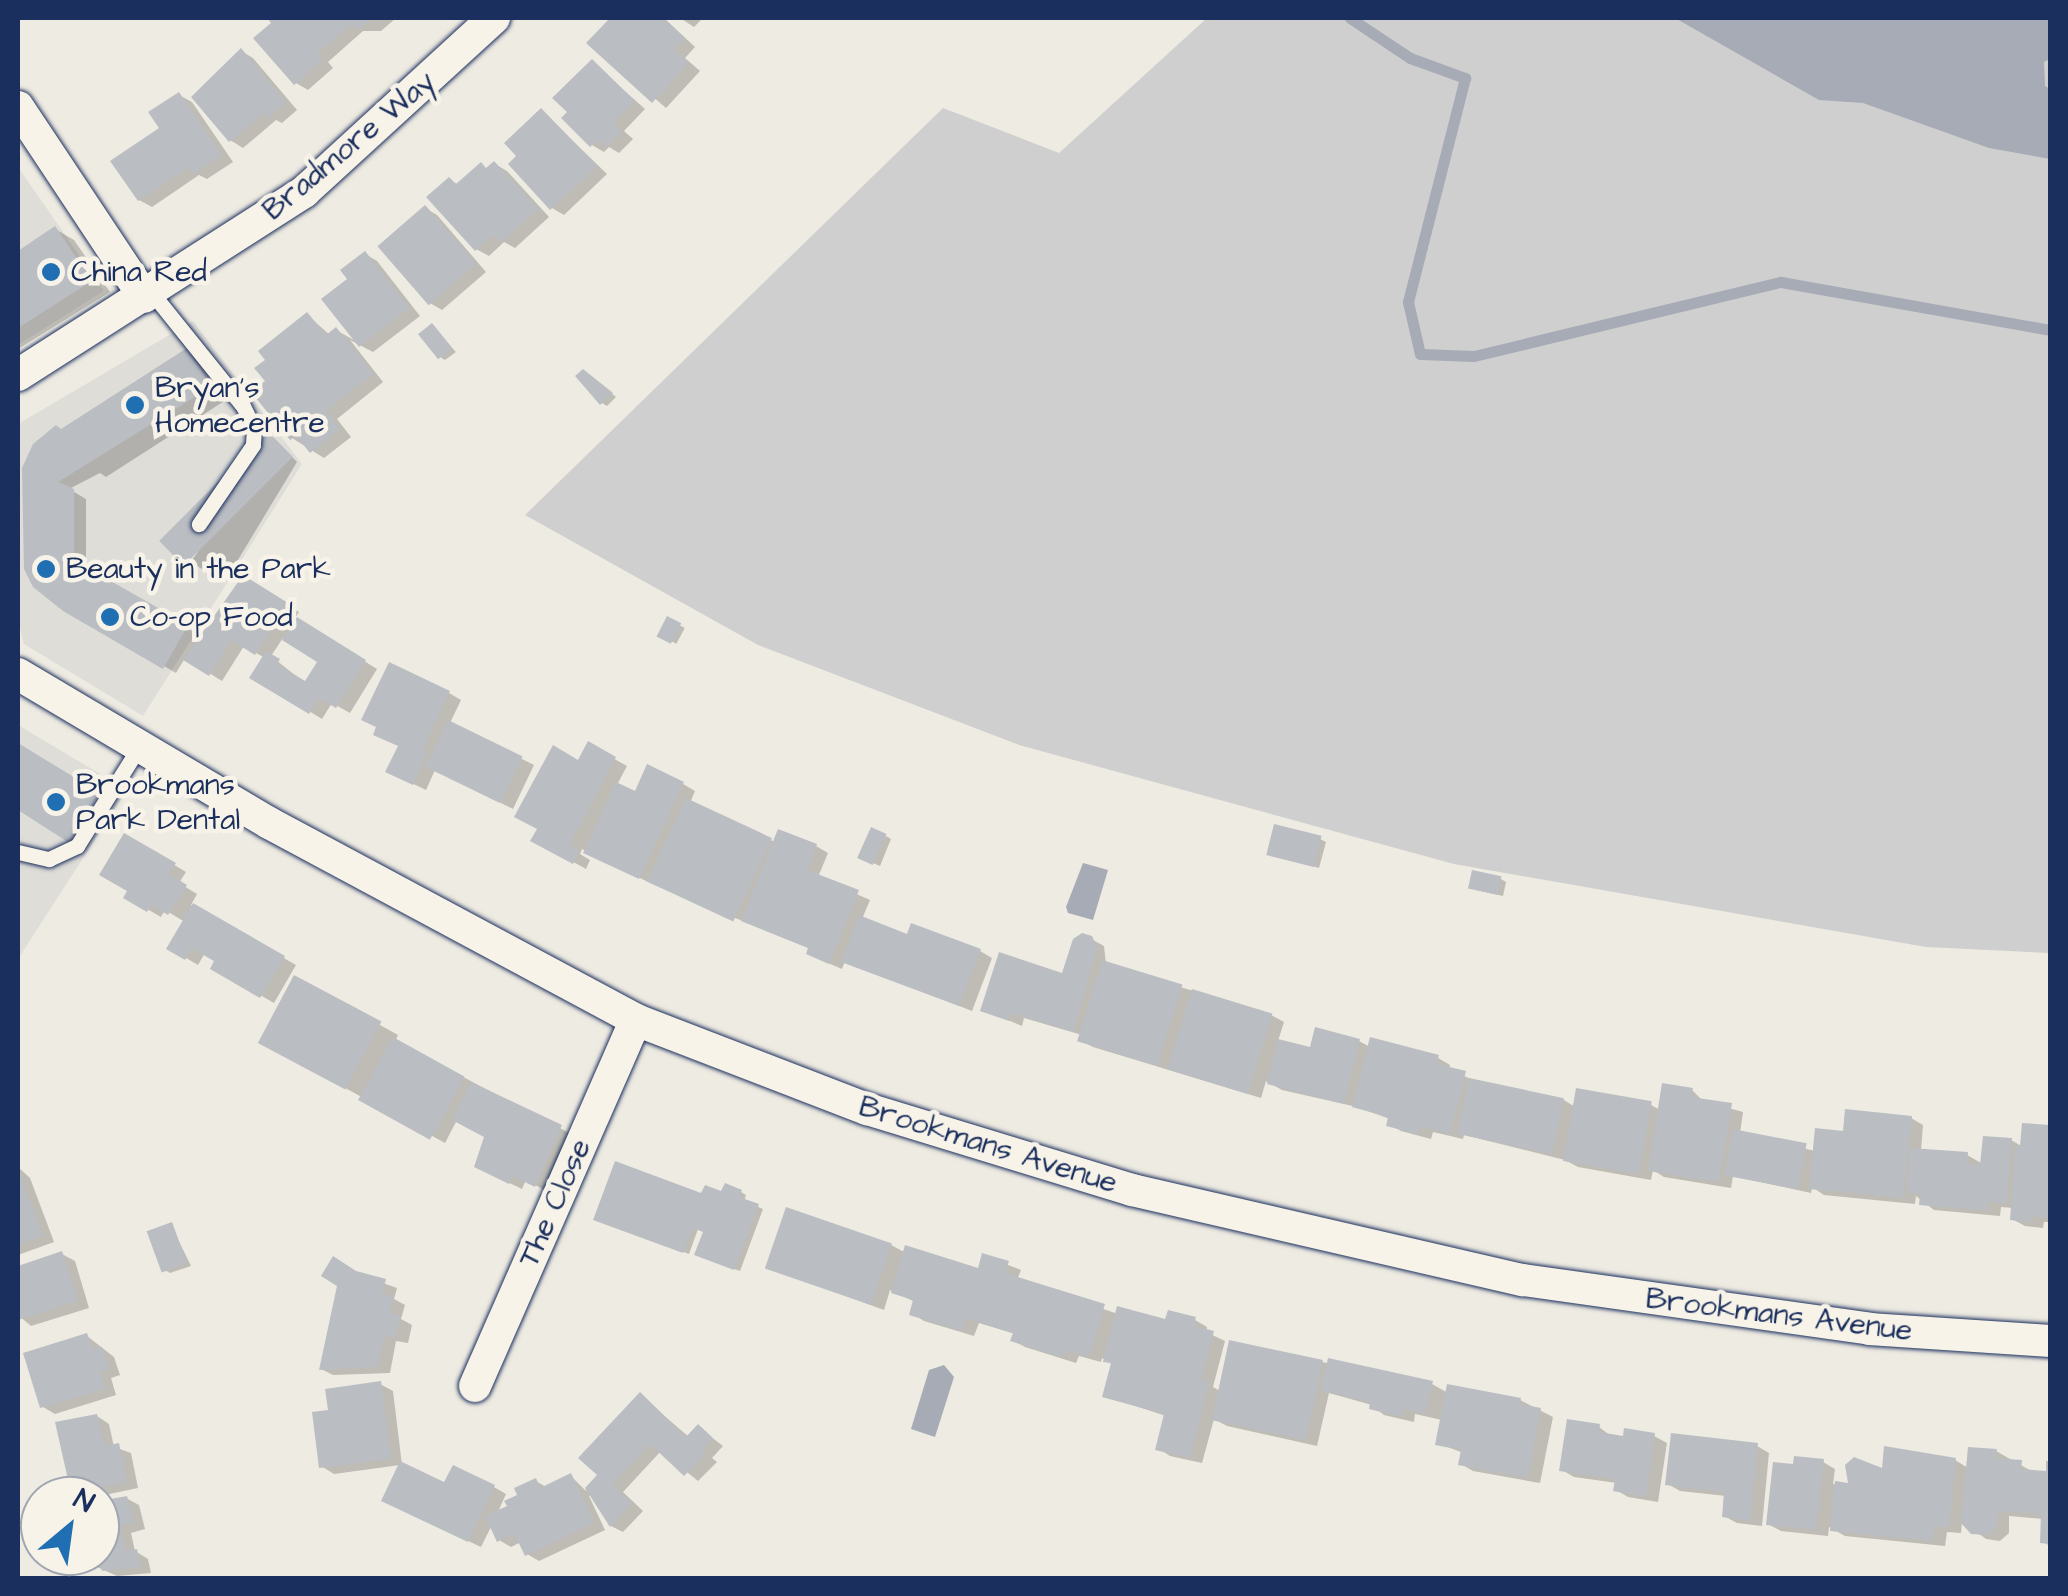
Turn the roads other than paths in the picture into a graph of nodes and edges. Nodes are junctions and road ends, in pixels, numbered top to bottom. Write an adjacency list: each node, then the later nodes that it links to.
1 (494, 18): 3 (street, Bradmore Way)
2 (18, 107): 3 (street)
3 (148, 295): 4 (street, Bradmore Way); 5 (lane)
4 (18, 375)
5 (198, 524)
6 (18, 674): 7 (street, Brookmans Avenue)
7 (139, 747): 8 (lane); 9 (street, Brookmans Avenue)
8 (18, 852)
9 (636, 1020): 10 (street, Brookmans Avenue); 11 (street, The Close)
10 (2050, 1340)
11 (474, 1386)

